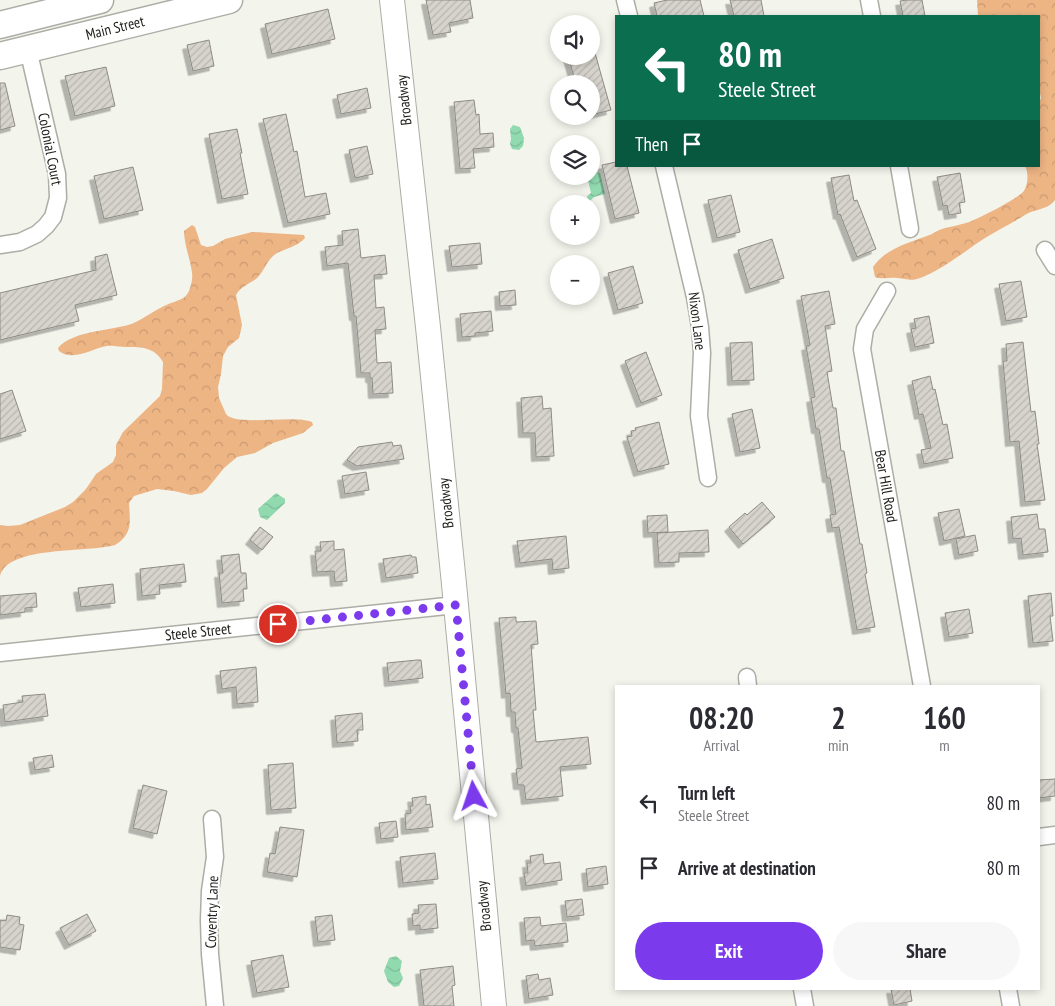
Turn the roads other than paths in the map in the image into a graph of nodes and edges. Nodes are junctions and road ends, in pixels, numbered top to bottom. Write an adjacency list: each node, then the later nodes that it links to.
1 (100, 0): 8 (main road, Main Street)
2 (229, 0): 9 (main road, Main Street)
3 (392, 0): 19 (main road, Broadway)
4 (625, 0): 6 (street)
5 (869, 0): 7 (street)
6 (629, 15)
7 (872, 15)
8 (0, 25)
9 (28, 50): 10 (main road, Main Street); 14 (street, Colonial Court)
10 (0, 56)
11 (664, 167): 18 (street, Nixon Lane)
12 (899, 167): 13 (street)
13 (910, 229)
14 (0, 245)
15 (1045, 250): 16 (street)
16 (1055, 266)
17 (887, 290): 21 (street, Bear Hill Road)
18 (708, 478)
19 (456, 605): 20 (street, Steele Street); 28 (main road, Broadway)
20 (0, 653)
21 (922, 685)
22 (212, 819): 27 (street, Coventry Lane)
23 (1055, 835): 24 (street)
24 (1040, 837)
25 (802, 990): 29 (street)
26 (1008, 990): 30 (street)
27 (215, 1006)
28 (494, 1006)
29 (806, 1006)
30 (1011, 1006)

